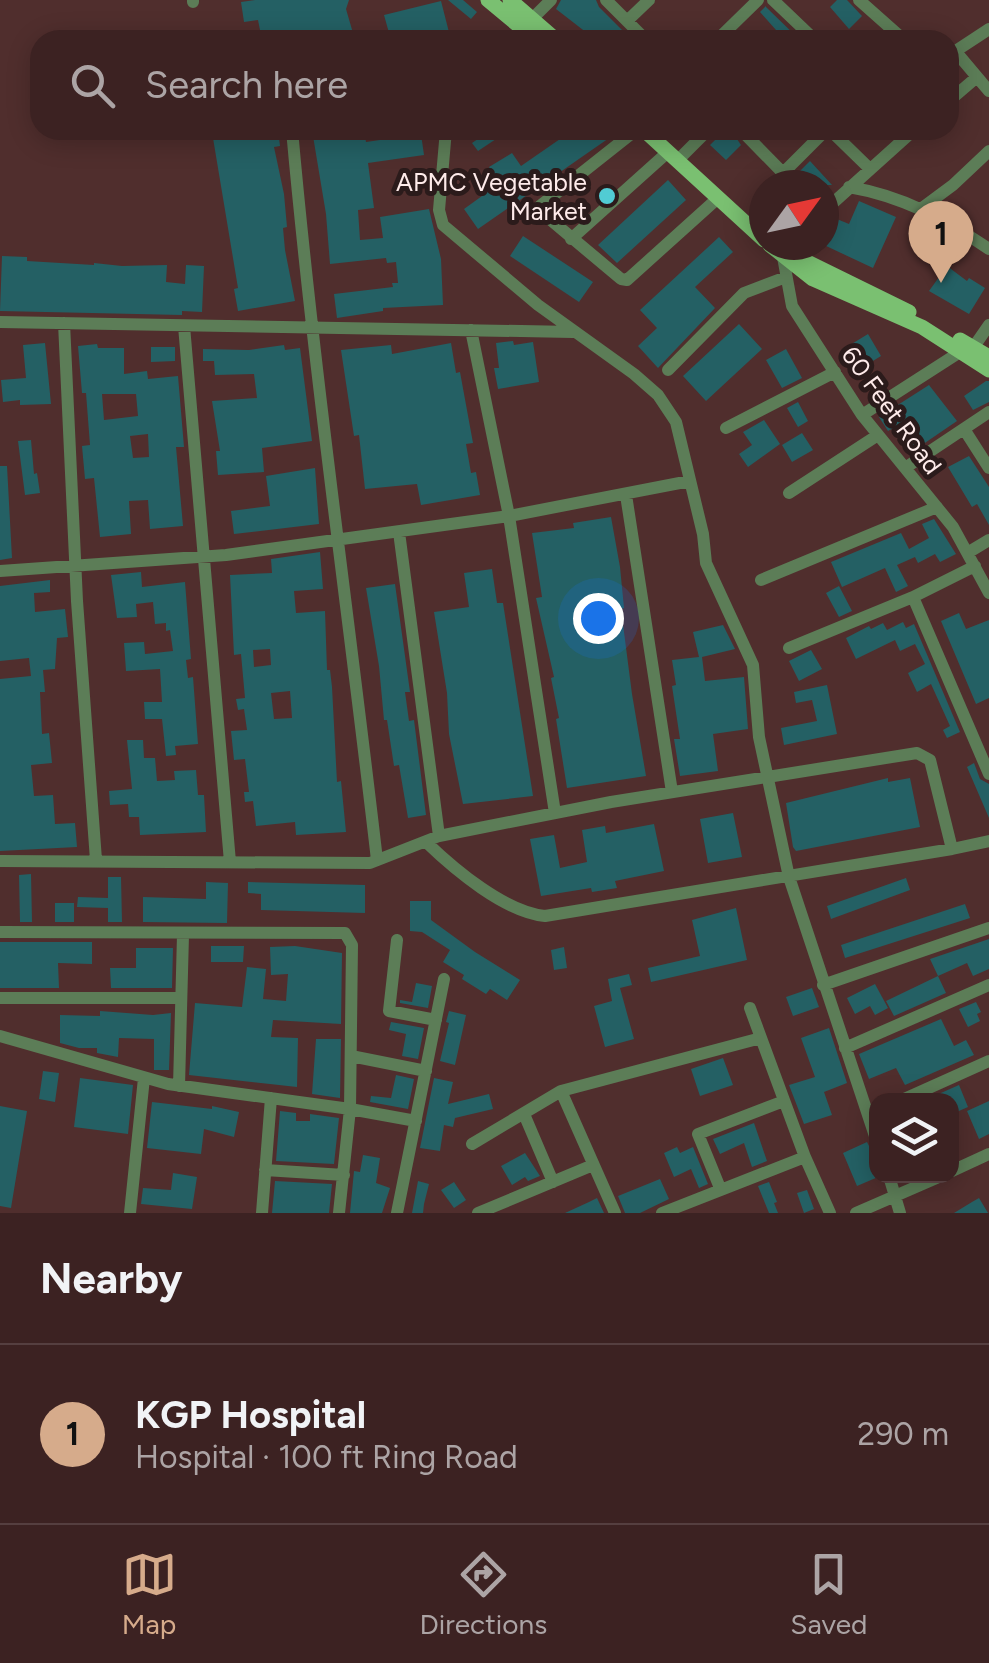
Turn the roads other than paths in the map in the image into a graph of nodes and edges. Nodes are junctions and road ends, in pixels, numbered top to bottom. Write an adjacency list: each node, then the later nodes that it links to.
1 (488, 0): 14 (main road)
2 (510, 0): 11 (main road)
3 (551, 0): 11 (street)
4 (606, 0): 12 (street)
5 (649, 0): 12 (street)
6 (758, 0): 17 (street)
7 (774, 0): 18 (street)
8 (859, 0): 10 (street)
9 (884, 0): 10 (street)
10 (870, 10): 19 (street)
11 (532, 19): 15 (main road)
12 (628, 21): 16 (street)
13 (989, 28): 20 (street)
14 (524, 30)
15 (545, 30)
16 (637, 30)
17 (727, 30)
18 (801, 30)
19 (893, 30)
20 (959, 49)
21 (959, 60): 22 (street)
22 (977, 77): 23 (street); 24 (street)
23 (989, 91)
24 (959, 92)
25 (293, 140): 53 (street)
26 (445, 140): 55 (street)
27 (623, 140): 44 (street)
28 (657, 140): 36 (main road)
29 (664, 140): 36 (main road)
30 (695, 140): 36 (street)
31 (754, 140): 32 (street)
32 (818, 140)
33 (839, 140): 37 (street)
34 (894, 140): 37 (street)
35 (989, 151): 41 (street)
36 (676, 154): 40 (main road); 42 (main road); 44 (street)
37 (869, 168): 38 (street)
38 (849, 186): 39 (street); 41 (street)
39 (839, 196)
40 (718, 198): 43 (main road); 44 (street)
41 (922, 208): 45 (street)
42 (749, 217)
43 (749, 226)
44 (572, 239)
45 (989, 249)
46 (786, 260): 48 (street, 60 Feet Road)
47 (804, 260): 56 (main road)
48 (786, 277): 58 (street); 60 (street, 60 Feet Road)
49 (0, 322): 50 (street)
50 (64, 323): 52 (street); 78 (street)
51 (989, 325): 56 (street)
52 (184, 326): 53 (street); 76 (street)
53 (310, 329): 54 (street); 74 (street)
54 (471, 330): 55 (street); 72 (street)
55 (576, 332): 68 (street)
56 (966, 350): 57 (main road); 59 (main road); 62 (street)
57 (989, 357)
58 (668, 370)
59 (989, 370)
60 (834, 372): 62 (street, 60 Feet Road); 63 (street)
61 (989, 412): 64 (street)
62 (862, 415): 65 (street, 60 Feet Road)
63 (726, 428)
64 (964, 429): 66 (street); 67 (street)
65 (878, 434): 66 (street, 60 Feet Road); 69 (street)
66 (905, 468): 71 (street, 60 Feet Road)
67 (989, 468)
68 (690, 481): 70 (street); 85 (street)
69 (788, 493)
70 (626, 495): 72 (street); 86 (street)
71 (937, 508): 77 (street, 60 Feet Road); 80 (street)
72 (509, 516): 73 (street); 87 (street)
73 (399, 532): 74 (street); 88 (street)
74 (340, 539): 76 (street); 93 (street)
75 (989, 540): 77 (street)
76 (202, 556): 78 (street); 95 (street)
77 (972, 559): 81 (street, 60 Feet Road); 82 (street)
78 (75, 565): 79 (street); 92 (street)
79 (0, 571)
80 (761, 580)
81 (989, 591)
82 (913, 597): 83 (street); 84 (street)
83 (789, 648)
84 (989, 774)
85 (766, 777): 86 (street); 91 (street); 96 (street)
86 (672, 792): 87 (street)
87 (555, 813): 88 (street)
88 (439, 836): 90 (street)
89 (989, 841): 91 (street)
90 (426, 842): 93 (street); 96 (street)
91 (952, 849): 96 (street)
92 (96, 860): 94 (street); 95 (street)
93 (377, 860): 95 (street)
94 (0, 861)
95 (230, 862)
96 (789, 876): 103 (street)
97 (989, 928): 103 (street)
98 (0, 932): 99 (street)
99 (183, 935): 105 (street); 111 (street)
100 (398, 940): 107 (street)
101 (444, 979): 107 (street)
102 (989, 984): 110 (street)
103 (823, 986): 110 (street)
104 (0, 998): 105 (street)
105 (181, 998): 115 (street)
106 (750, 1008): 109 (street)
107 (436, 1020): 113 (street)
108 (0, 1036): 114 (street)
109 (761, 1038): 116 (street); 119 (street)
110 (845, 1048): 120 (street)
111 (351, 1056): 113 (street); 121 (street)
112 (989, 1061): 117 (street)
113 (426, 1071): 123 (street)
114 (144, 1078): 115 (street); 136 (street)
115 (179, 1086): 118 (street)
116 (560, 1091): 122 (street); 127 (street)
117 (918, 1093)
118 (270, 1098): 121 (street); 129 (street)
119 (784, 1101): 126 (street); 134 (street)
120 (869, 1107)
121 (350, 1109): 123 (street); 130 (street)
122 (524, 1114): 124 (street); 131 (street)
123 (416, 1121): 139 (street)
124 (472, 1144)
125 (989, 1154): 128 (street)
126 (805, 1157): 134 (street); 143 (street)
127 (594, 1165): 131 (street); 141 (street)
128 (959, 1168)
129 (265, 1170): 130 (street); 137 (street)
130 (344, 1176): 138 (street)
131 (553, 1182): 140 (street)
132 (892, 1183): 135 (street)
133 (924, 1183): 135 (street)
134 (720, 1188): 142 (street)
135 (896, 1195): 144 (street); 145 (street)
136 (130, 1213)
137 (262, 1213)
138 (340, 1213)
139 (397, 1213)
140 (478, 1213)
141 (615, 1213)
142 (662, 1213)
143 (830, 1213)
144 (856, 1213)
145 (900, 1213)

